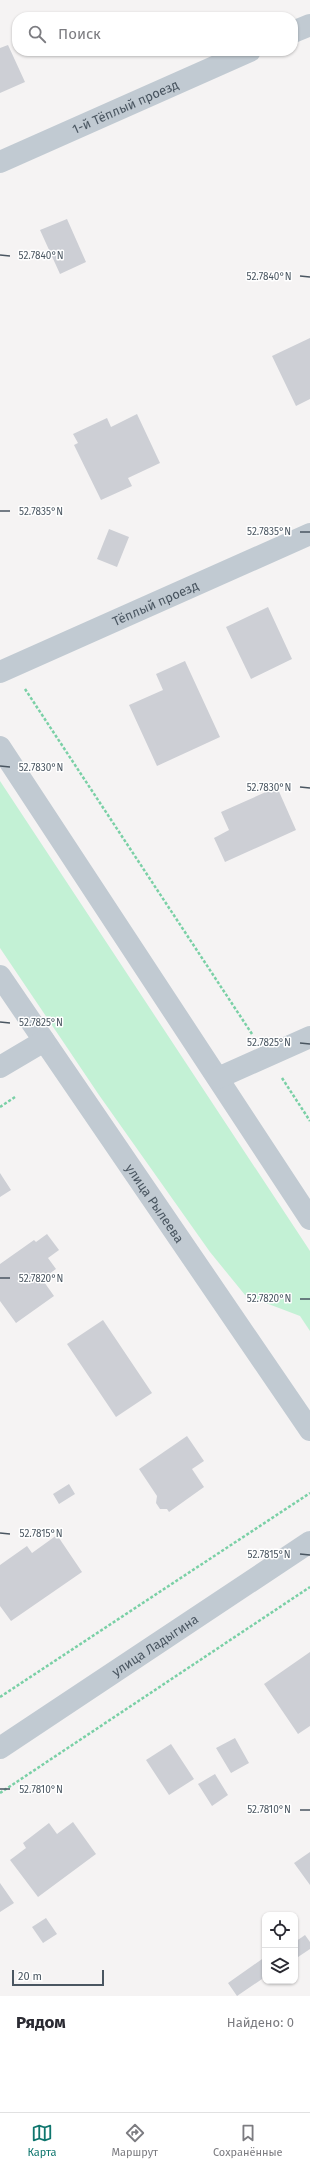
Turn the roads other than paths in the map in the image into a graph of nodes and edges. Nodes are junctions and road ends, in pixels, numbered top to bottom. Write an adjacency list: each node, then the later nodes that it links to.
1 (310, 25): 2 (street)
2 (298, 30)
3 (239, 56): 4 (street, 1-й Тёплый проезд)
4 (0, 162)
5 (310, 534): 6 (street, Тёплый проезд)
6 (5, 670)
7 (0, 747): 12 (street)
8 (0, 976): 10 (street, улица Рылеева)
9 (310, 1037): 12 (street)
10 (44, 1041): 11 (street); 14 (street, улица Рылеева)
11 (0, 1067)
12 (218, 1078): 13 (street)
13 (310, 1218)
14 (310, 1430)
15 (310, 1542): 16 (street, улица Ладыгина)
16 (0, 1748)

